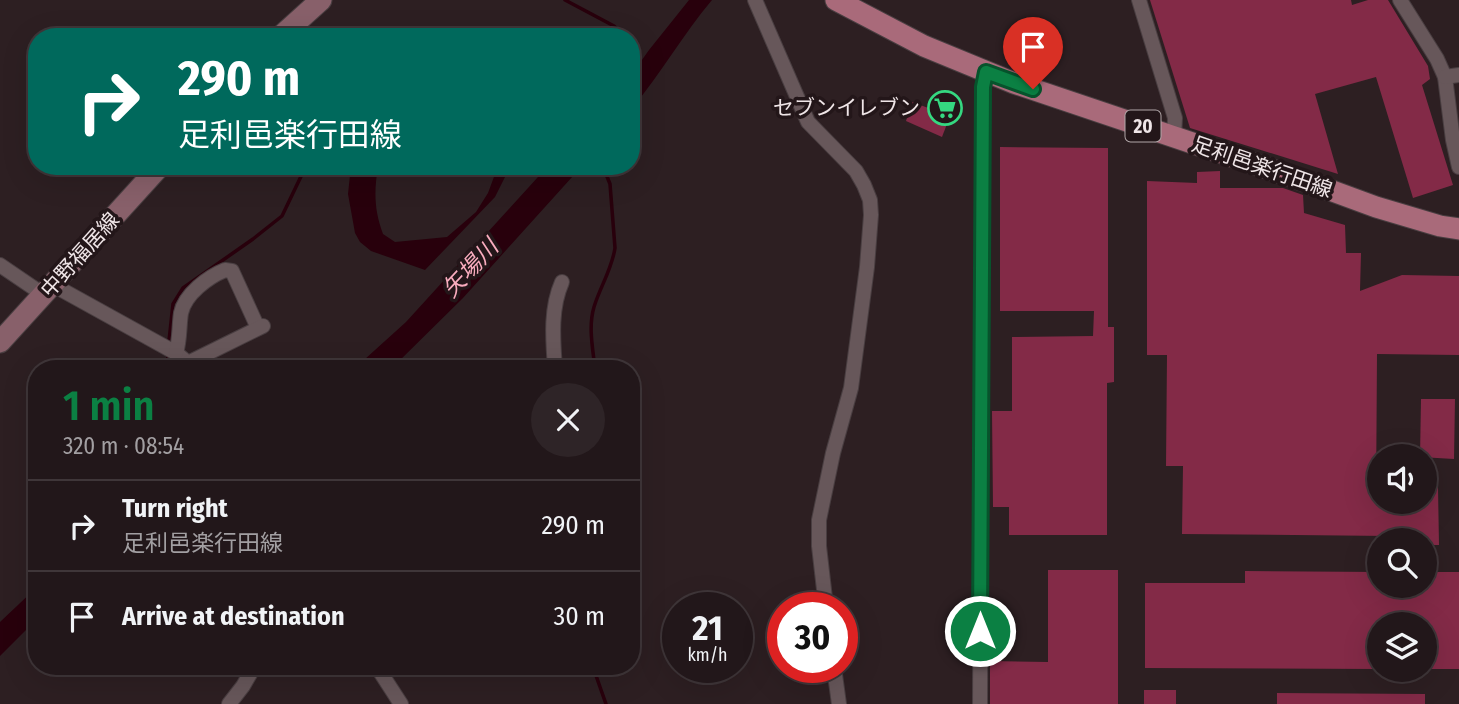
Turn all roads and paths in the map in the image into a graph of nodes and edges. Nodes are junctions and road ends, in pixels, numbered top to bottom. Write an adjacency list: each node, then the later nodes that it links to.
1 (321, 0): 6 (main road)
2 (755, 0): 21 (street)
3 (835, 0): 7 (main road, 足利邑楽行田線 / 20)
4 (1139, 0): 9 (street)
5 (1400, 0): 8 (street)
6 (290, 28)
7 (986, 72): 9 (main road, 足利邑楽行田線 / 20); 28 (street)
8 (1452, 76): 10 (street)
9 (1174, 137): 12 (main road, 足利邑楽行田線 / 20)
10 (1459, 167)
11 (152, 175): 15 (main road, 中野福居線)
12 (1459, 229)
13 (0, 265): 15 (street)
14 (562, 282): 20 (street)
15 (48, 290): 16 (main road, 中野福居線); 17 (street)
16 (0, 342)
17 (176, 353): 18 (street); 19 (street)
18 (183, 360)
19 (200, 360)
20 (555, 360)
21 (824, 592)
22 (249, 675): 25 (street)
23 (382, 675): 26 (street)
24 (836, 683): 27 (street)
25 (229, 704)
26 (401, 704)
27 (839, 704)
28 (980, 704)

